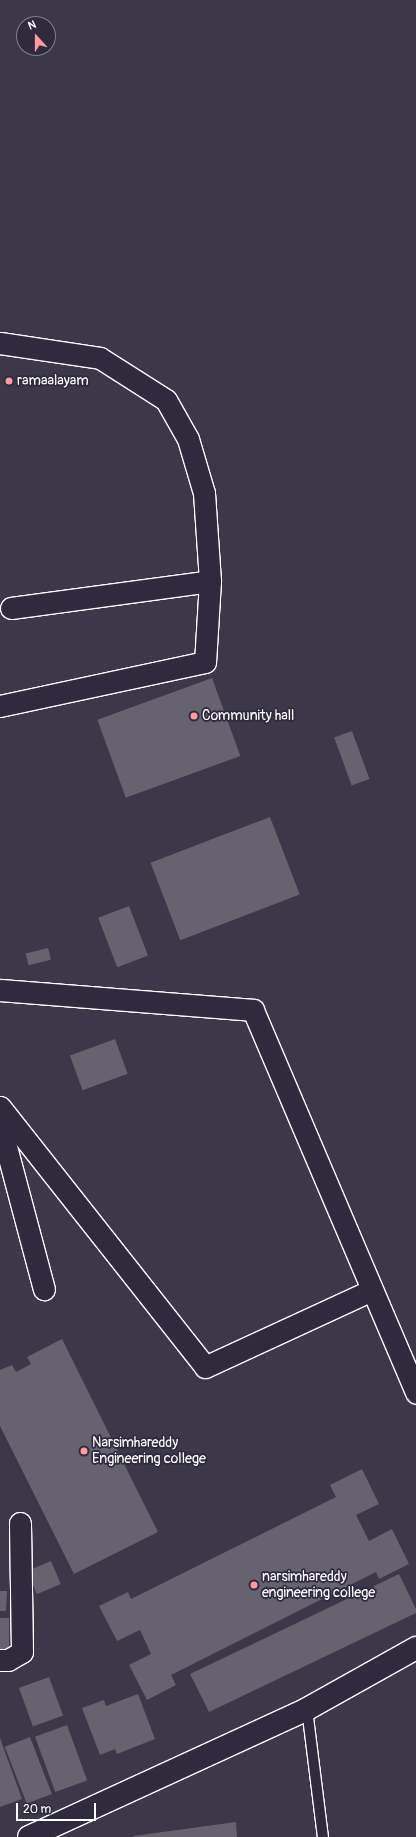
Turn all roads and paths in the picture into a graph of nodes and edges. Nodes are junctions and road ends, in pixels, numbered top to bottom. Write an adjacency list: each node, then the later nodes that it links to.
1 (0, 343): 2 (street)
2 (210, 581): 3 (street); 4 (street)
3 (11, 608)
4 (0, 706)
5 (0, 990): 9 (street)
6 (0, 1107): 9 (street)
7 (0, 1124): 8 (street)
8 (44, 1289)
9 (372, 1290): 10 (street)
10 (416, 1393)
11 (20, 1523): 13 (street)
12 (416, 1648): 14 (main road)
13 (0, 1660)
14 (307, 1709): 15 (main road); 16 (lane)
15 (29, 1837)
16 (323, 1837)

